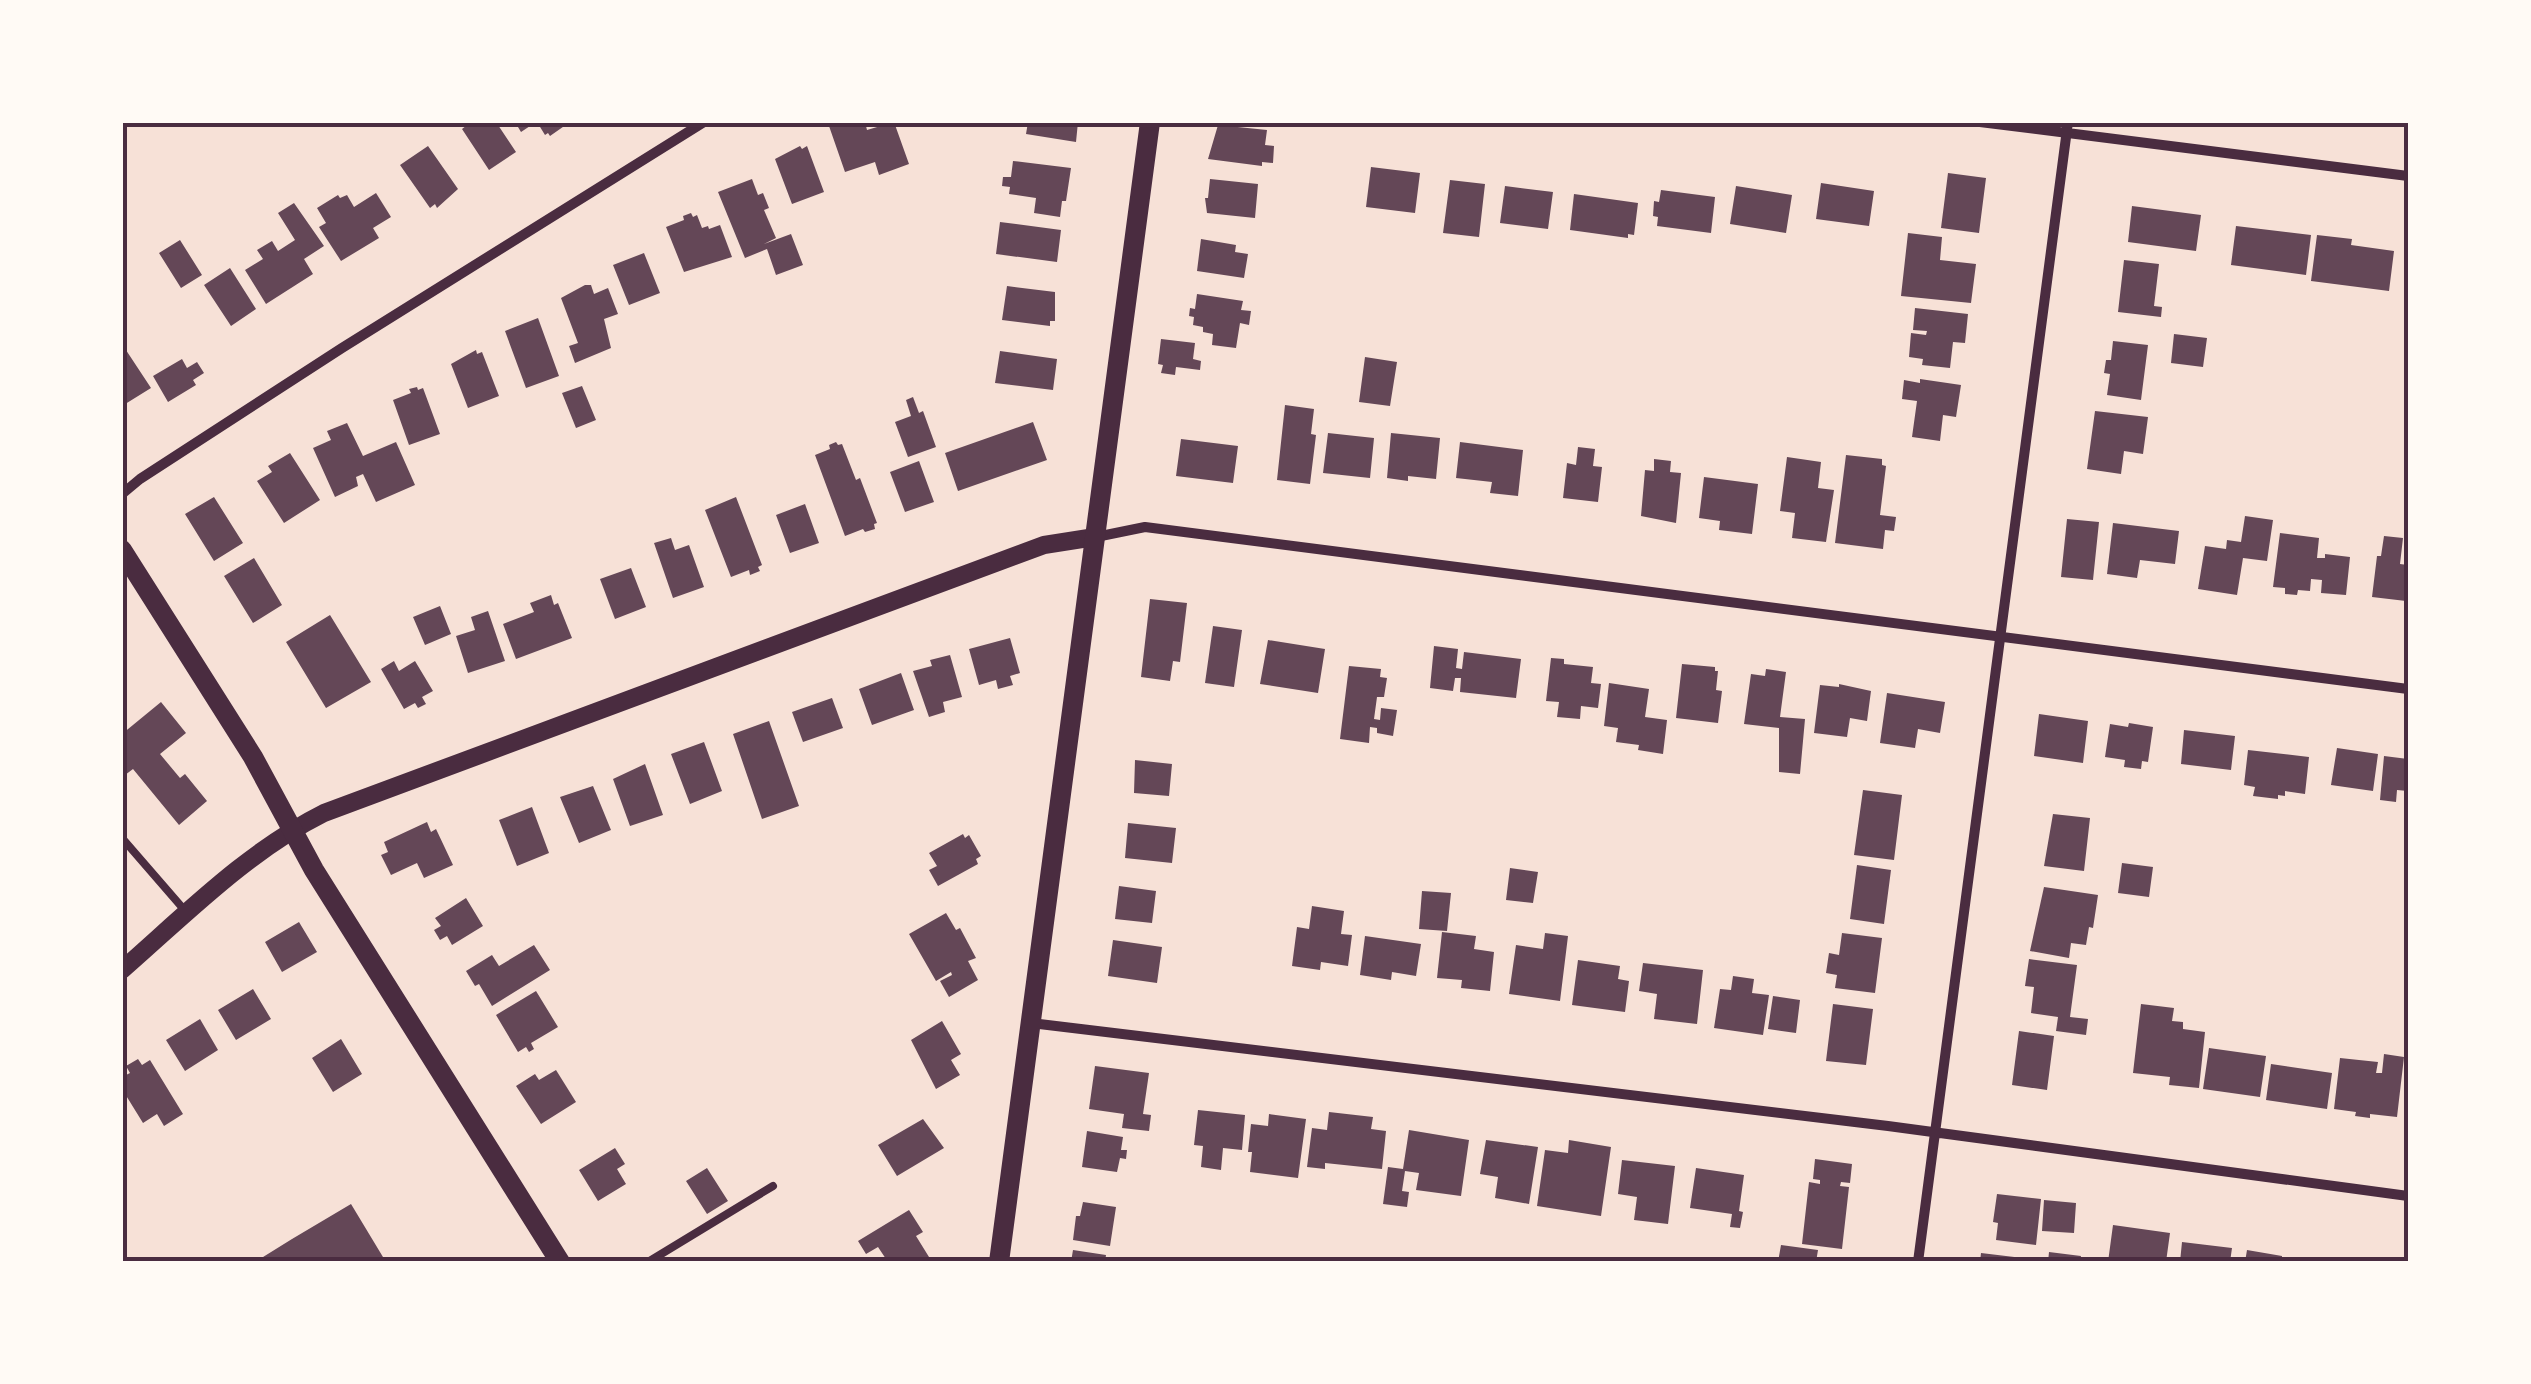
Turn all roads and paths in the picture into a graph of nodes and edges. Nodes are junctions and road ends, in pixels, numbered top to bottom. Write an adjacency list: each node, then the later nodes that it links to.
1 (704, 122): 8 (street)
2 (1150, 122): 9 (main road)
3 (1593, 122): 4 (street)
4 (1649, 122)
5 (1980, 122): 6 (street)
6 (2068, 128): 7 (street); 11 (street)
7 (2408, 176)
8 (122, 494)
9 (1095, 536): 11 (street); 13 (street); 17 (main road)
10 (122, 550): 13 (main road)
11 (2000, 637): 12 (street); 18 (street)
12 (2408, 689)
13 (292, 829): 15 (street); 21 (main road)
14 (122, 838): 15 (lane)
15 (187, 914): 16 (street)
16 (122, 970)
17 (1031, 1023): 18 (street); 23 (main road)
18 (1935, 1133): 20 (street); 24 (street)
19 (773, 1186): 22 (lane)
20 (2408, 1196)
21 (560, 1262)
22 (648, 1262)
23 (1000, 1262)
24 (1918, 1262)

